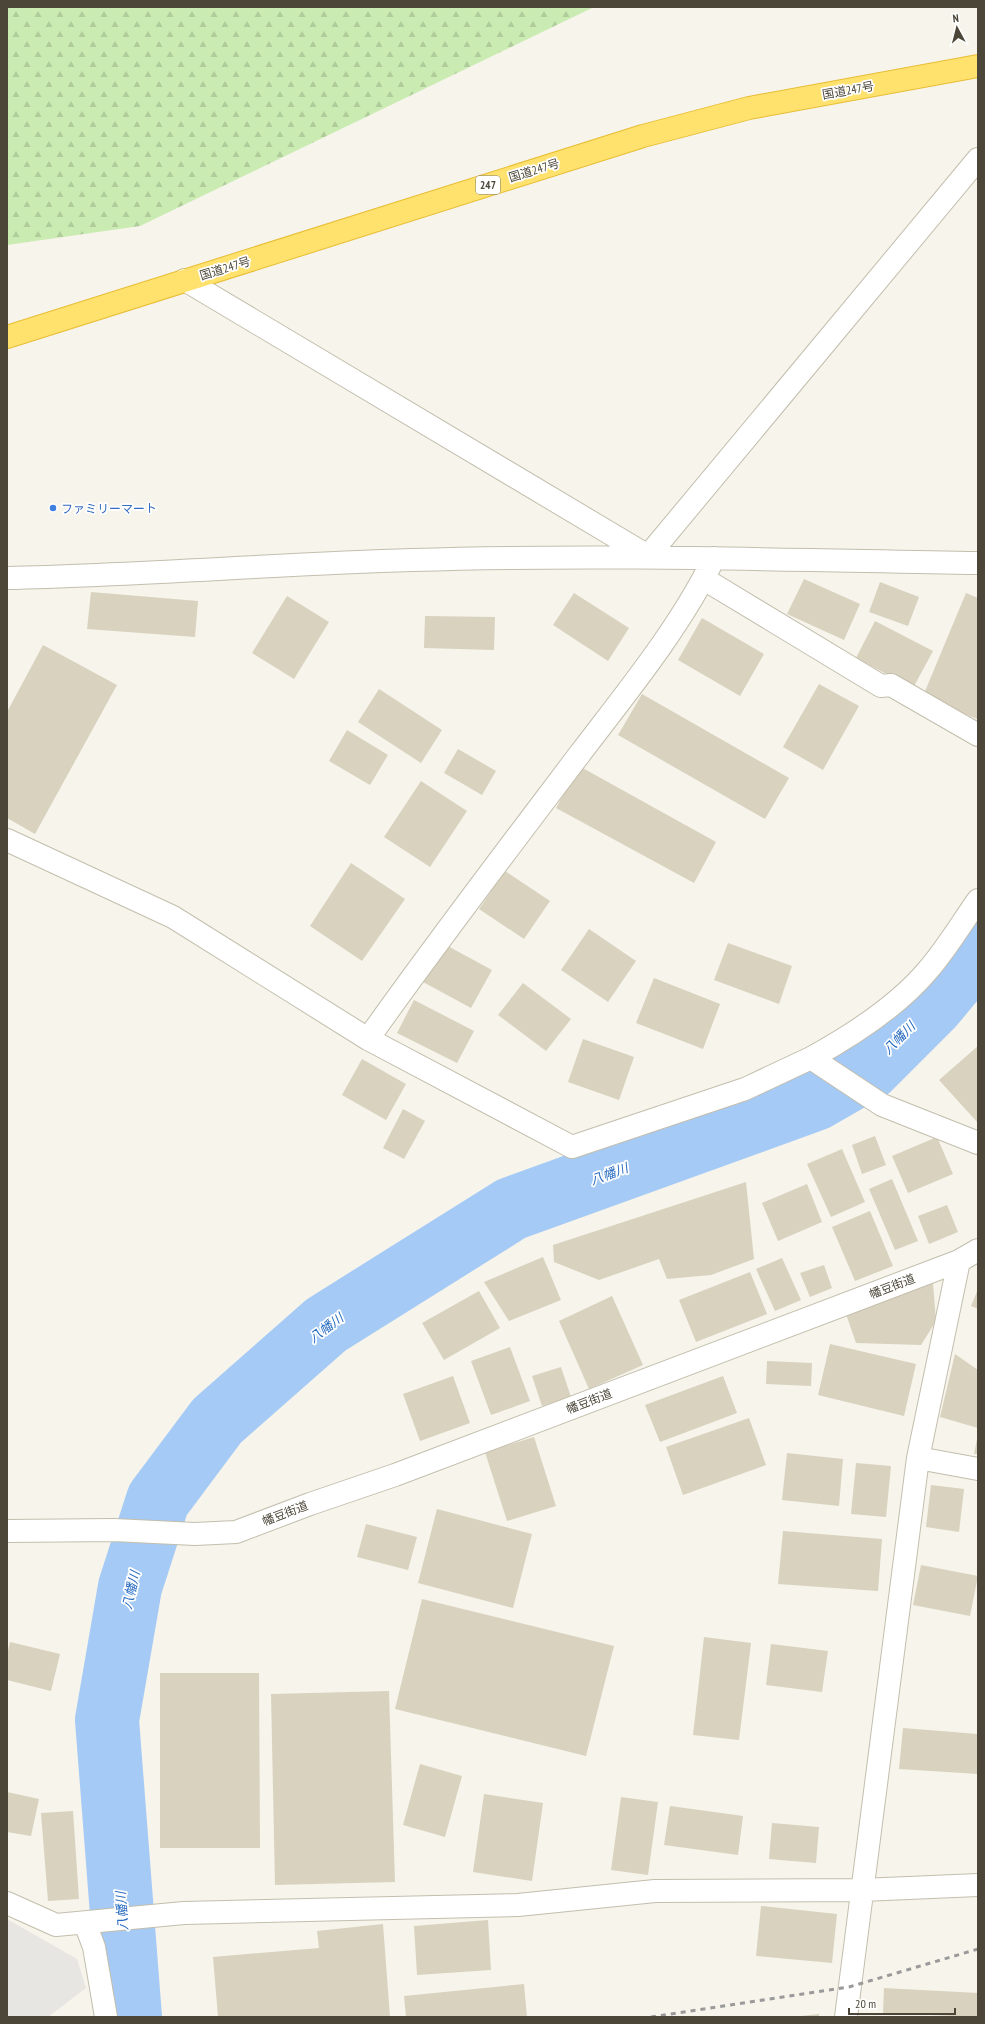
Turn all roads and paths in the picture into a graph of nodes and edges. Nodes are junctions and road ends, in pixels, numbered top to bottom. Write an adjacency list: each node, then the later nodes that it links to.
1 (978, 66): 3 (highway, 国道247号 / 247)
2 (978, 159): 5 (street)
3 (185, 280): 4 (highway, 国道247号 / 247); 5 (street)
4 (7, 337)
5 (648, 556): 6 (street); 8 (street)
6 (714, 558): 7 (street); 9 (street)
7 (978, 563)
8 (7, 578)
9 (704, 579): 10 (street); 13 (street)
10 (978, 735)
11 (7, 840): 13 (street)
12 (978, 900): 14 (street)
13 (368, 1039): 14 (street)
14 (812, 1060): 15 (street)
15 (978, 1143)
16 (978, 1250): 17 (street, 幡豆街道)
17 (959, 1261): 18 (street); 20 (street, 幡豆街道)
18 (918, 1458): 19 (street); 22 (street)
19 (978, 1469)
20 (7, 1531)
21 (978, 1885): 22 (street)
22 (862, 1890): 24 (street); 26 (street)
23 (7, 1903): 24 (street)
24 (85, 1923): 25 (street)
25 (106, 2017)
26 (846, 2017)

